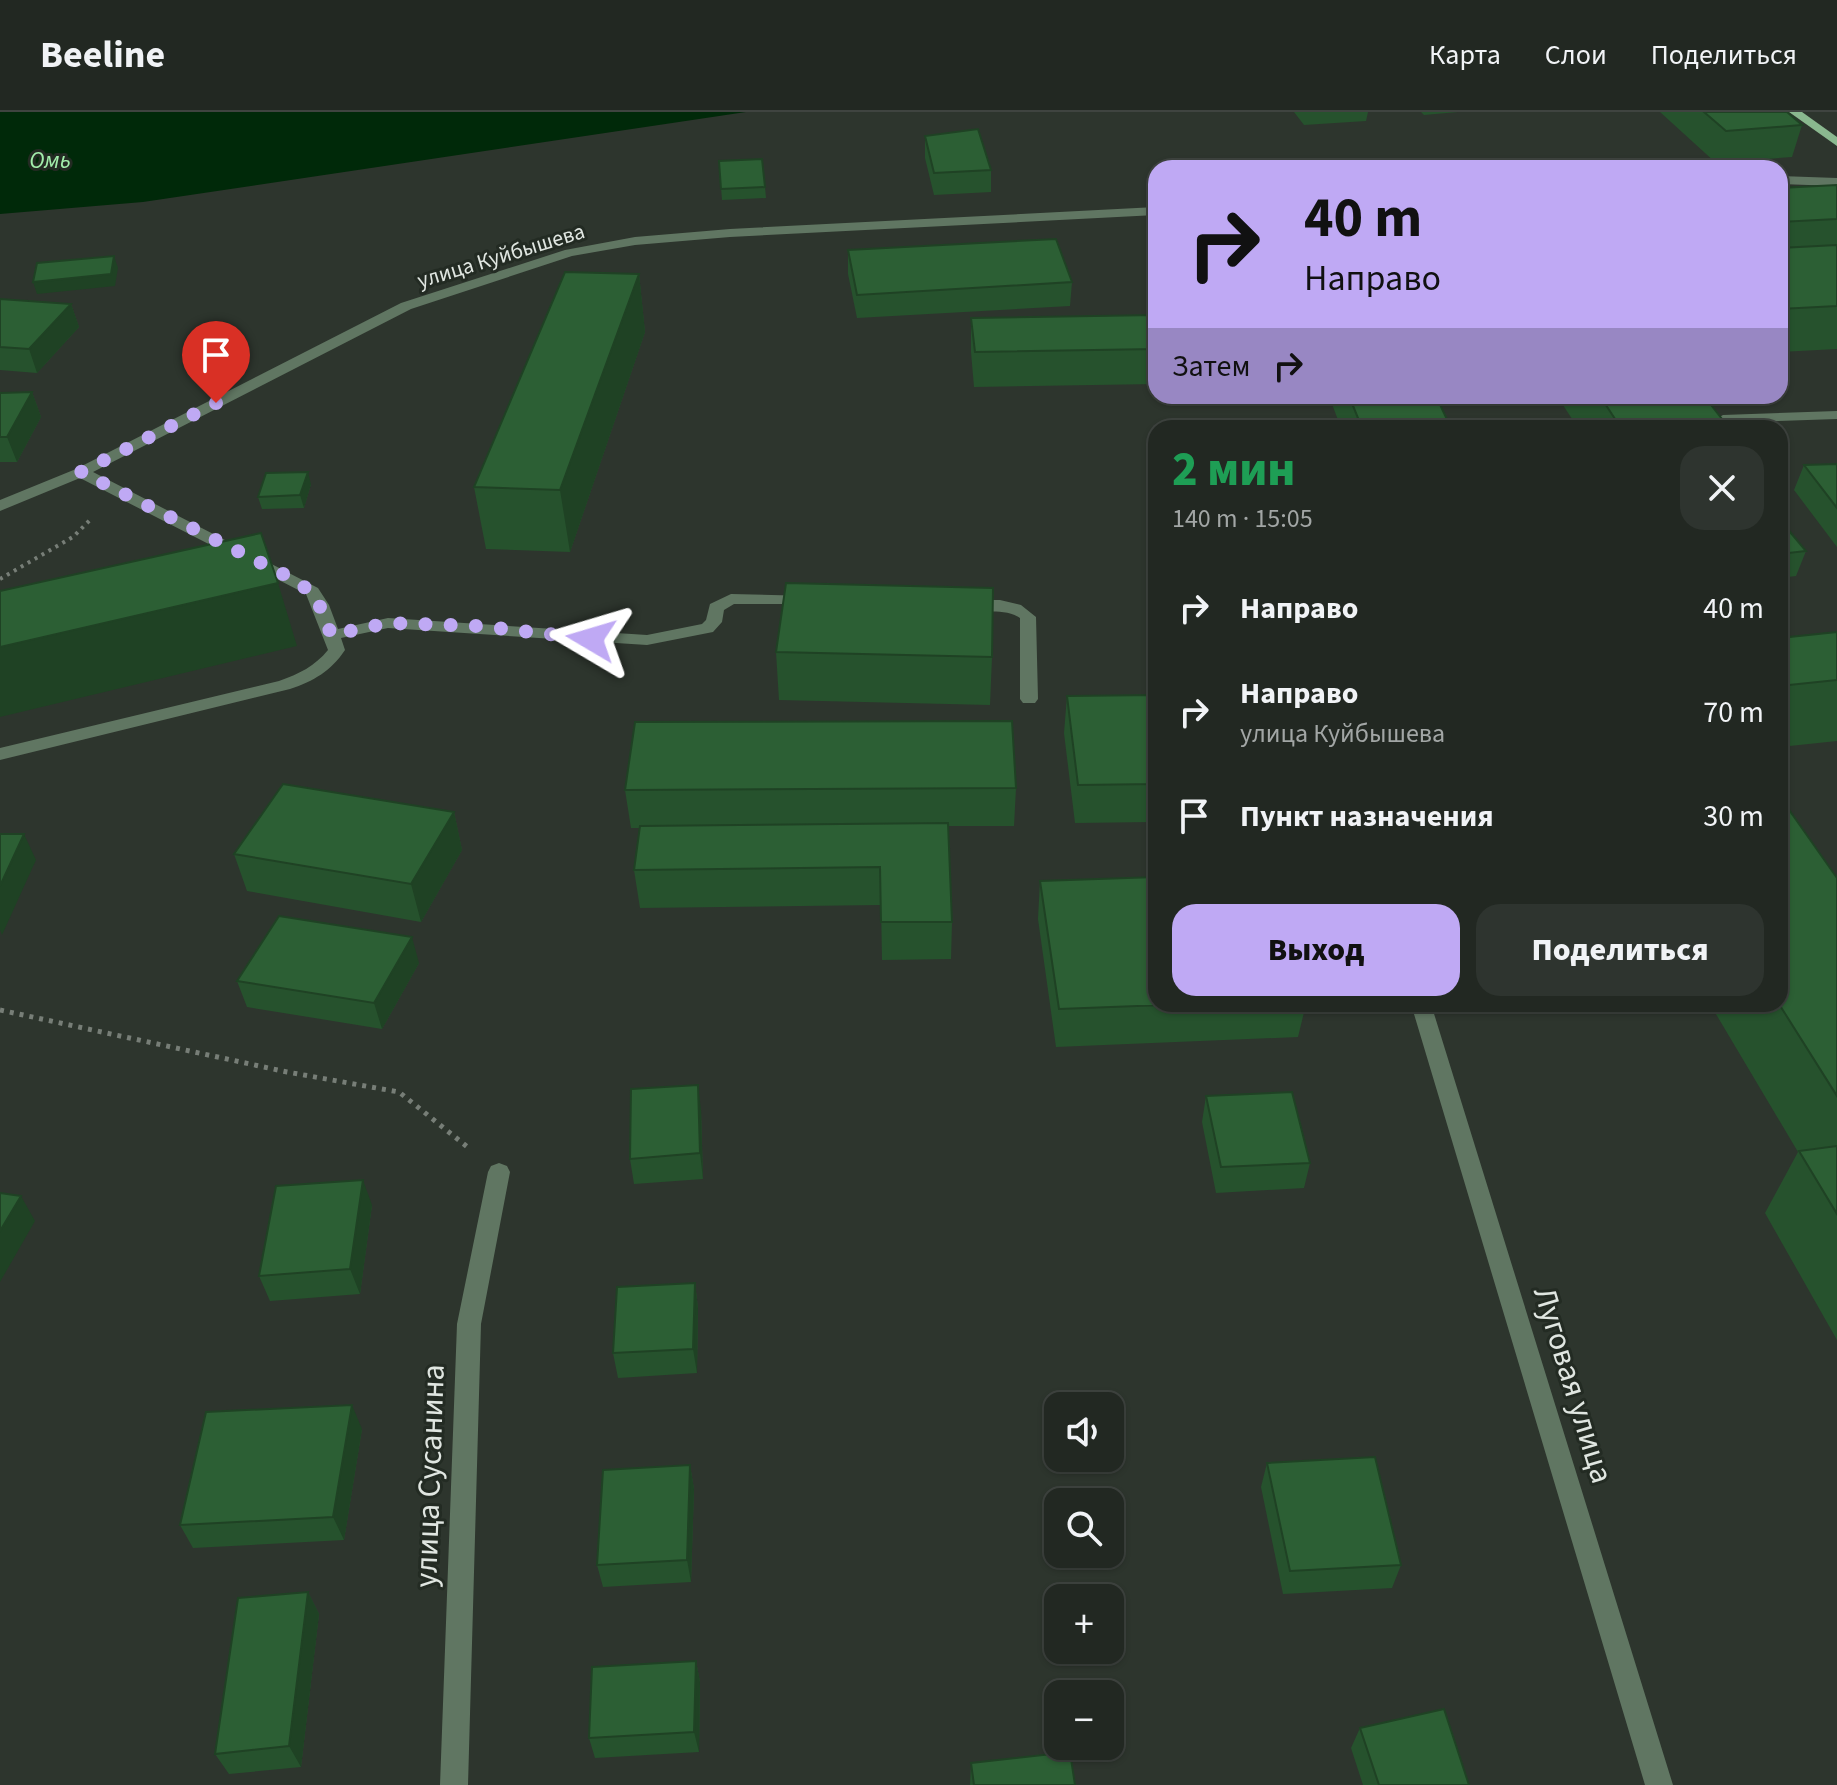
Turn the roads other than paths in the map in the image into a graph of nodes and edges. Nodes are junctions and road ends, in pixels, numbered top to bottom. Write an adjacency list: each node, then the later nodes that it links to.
1 (1795, 112): 2 (main road)
2 (1837, 142)
3 (1788, 180): 4 (street)
4 (1837, 182)
5 (1148, 211): 8 (street, улица Куйбышева)
6 (1837, 415): 7 (street)
7 (1723, 419)
8 (81, 472): 9 (street, улица Куйбышева); 10 (street)
9 (0, 506)
10 (295, 580): 11 (street); 14 (street)
11 (264, 587)
12 (823, 601): 14 (street)
13 (947, 604): 15 (street)
14 (331, 635): 16 (street)
15 (1029, 699)
16 (0, 754)
17 (1423, 1012): 20 (street, Луговая улица)
18 (499, 1172): 19 (street, улица Сусанина)
19 (454, 1785)
20 (1659, 1785)

